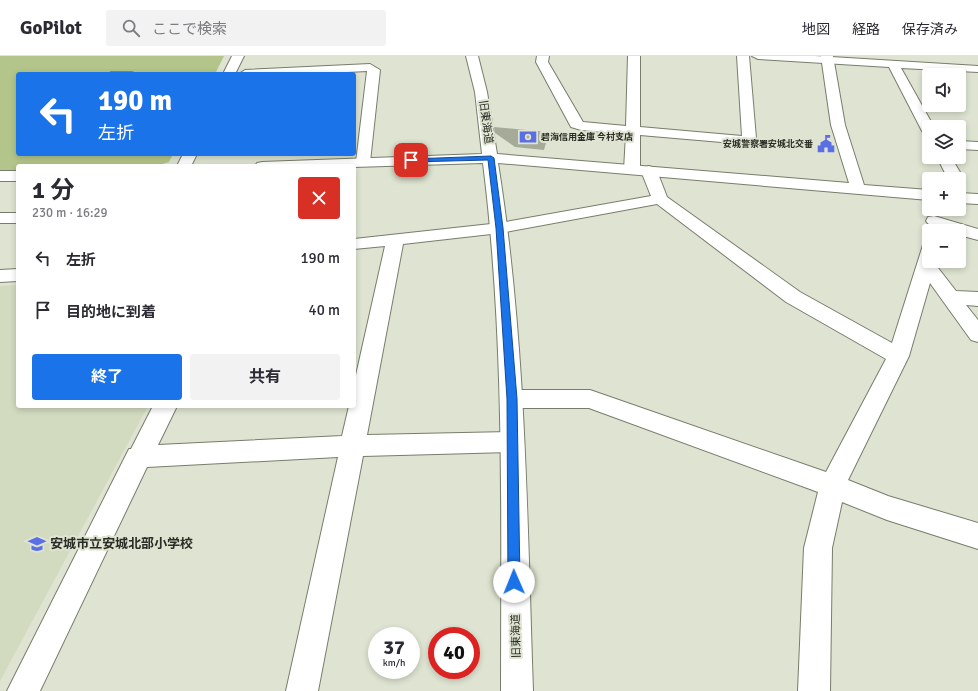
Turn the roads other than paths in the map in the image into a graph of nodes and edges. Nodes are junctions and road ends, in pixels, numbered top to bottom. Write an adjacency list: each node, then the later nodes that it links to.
1 (238, 56): 11 (street)
2 (472, 56): 20 (street, 旧東海道)
3 (543, 56): 17 (street)
4 (634, 56): 17 (street)
5 (743, 56): 17 (street)
6 (758, 56): 7 (street)
7 (827, 58): 9 (street); 26 (street)
8 (928, 61): 9 (street); 10 (street)
9 (893, 64): 16 (street)
10 (972, 69): 13 (street)
11 (231, 72)
12 (281, 72): 14 (street)
13 (978, 80)
14 (370, 106): 15 (street); 21 (street)
15 (356, 108)
16 (923, 120)
17 (632, 130): 23 (street)
18 (966, 145): 19 (street)
19 (978, 146)
20 (491, 158): 21 (street); 23 (street); 32 (street, 旧東海道)
21 (363, 162): 22 (street)
22 (312, 164)
23 (641, 170): 26 (street); 28 (street)
24 (0, 176): 25 (street)
25 (16, 176)
26 (858, 189): 27 (street)
27 (922, 194)
28 (660, 199): 32 (street); 43 (street)
29 (0, 218): 30 (street)
30 (16, 218)
31 (935, 220): 33 (street)
32 (500, 228): 34 (street); 44 (street, 旧東海道)
33 (978, 235)
34 (395, 238): 35 (street); 47 (street)
35 (356, 244)
36 (924, 268): 43 (street)
37 (934, 268): 40 (street)
38 (16, 274): 39 (street)
39 (0, 276)
40 (950, 297): 41 (street); 42 (street)
41 (978, 299)
42 (978, 335)
43 (898, 356): 49 (street)
44 (512, 399): 46 (street, 旧東海道); 49 (street)
45 (164, 408): 48 (street)
46 (511, 442): 47 (street); 53 (street, 旧東海道)
47 (351, 446): 48 (street); 52 (street)
48 (138, 457): 51 (street)
49 (832, 486): 50 (street); 54 (street)
50 (978, 536)
51 (23, 691)
52 (302, 691)
53 (517, 691)
54 (814, 691)

